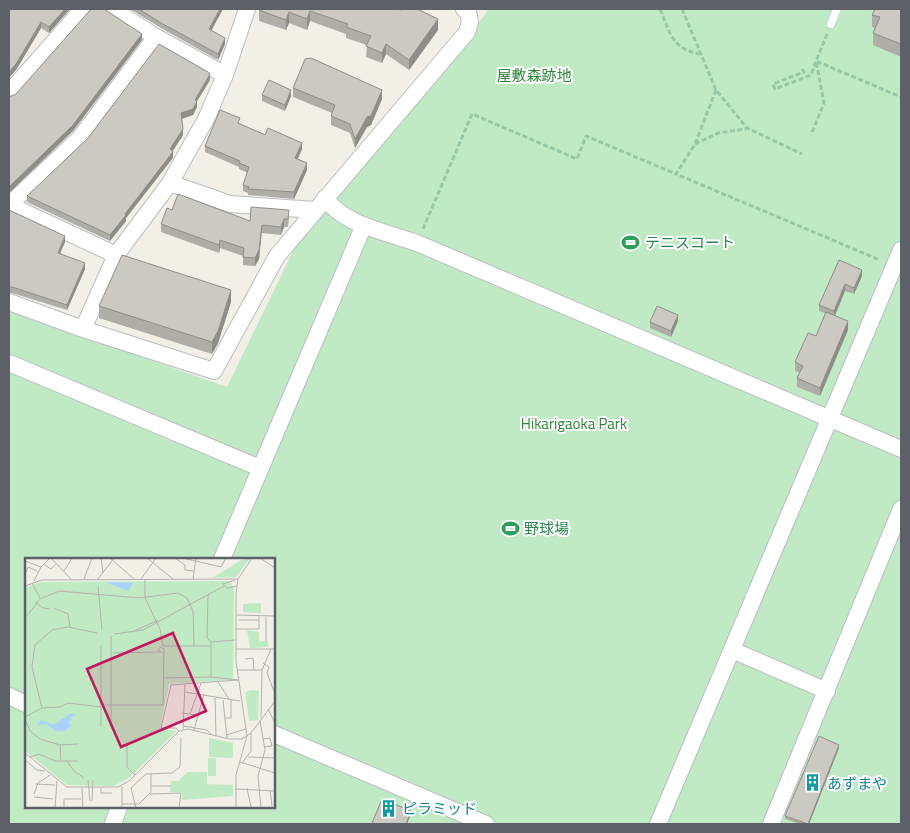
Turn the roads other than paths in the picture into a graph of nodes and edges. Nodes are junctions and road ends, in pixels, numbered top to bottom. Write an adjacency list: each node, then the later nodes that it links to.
1 (83, 9): 9 (street)
2 (112, 9): 7 (street)
3 (247, 9): 8 (street)
4 (464, 9): 11 (street)
5 (837, 9): 6 (lane)
6 (831, 24)
7 (156, 37): 8 (street); 14 (street)
8 (225, 74): 10 (street)
9 (9, 93)
10 (170, 183): 11 (street); 14 (street)
11 (320, 204): 12 (street); 16 (street)
12 (364, 225): 18 (street); 20 (street)
13 (901, 250): 18 (street)
14 (116, 255): 16 (street)
15 (9, 302): 16 (street)
16 (83, 329)
17 (9, 363): 20 (street)
18 (830, 419): 19 (street); 23 (street)
19 (901, 449)
20 (260, 468): 22 (street)
21 (901, 509): 24 (street)
22 (222, 558)
23 (732, 650): 24 (street); 31 (street)
24 (827, 691): 32 (street)
25 (9, 696): 26 (street)
26 (25, 704)
27 (275, 734): 30 (street)
28 (119, 808): 29 (street)
29 (113, 824)
30 (486, 824)
31 (658, 824)
32 (771, 824)

